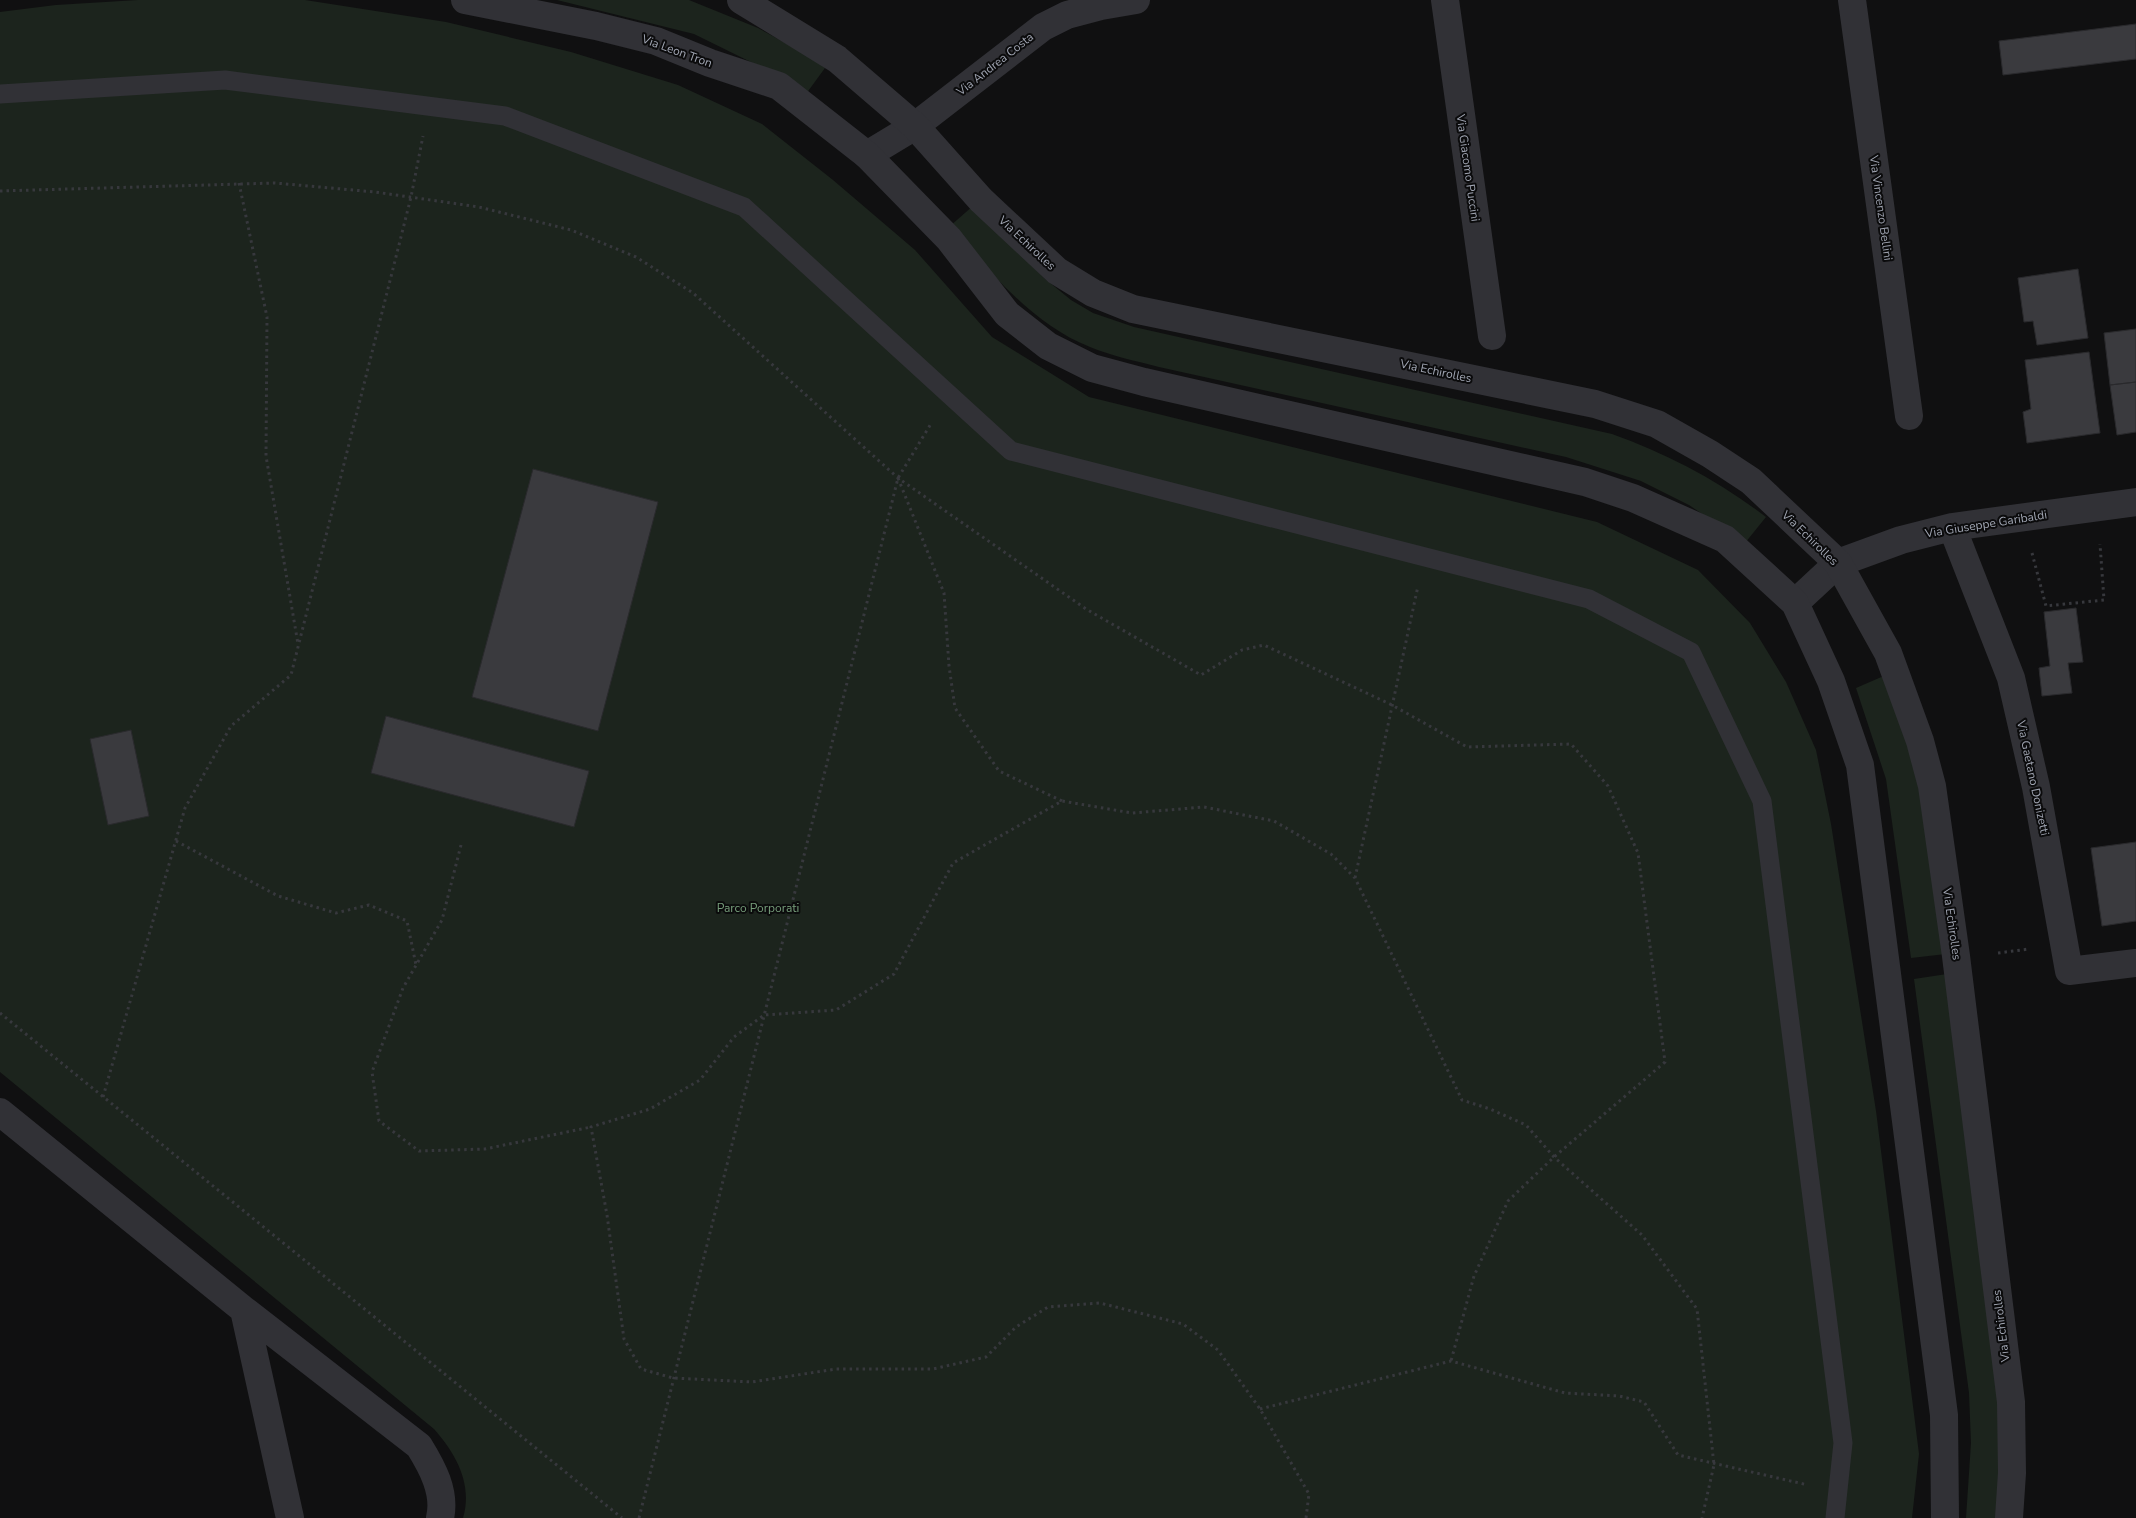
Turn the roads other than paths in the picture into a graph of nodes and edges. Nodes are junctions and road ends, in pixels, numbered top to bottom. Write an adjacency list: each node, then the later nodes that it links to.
1 (465, 0): 8 (street, Via Leon Tron)
2 (741, 0): 7 (street)
3 (1136, 0): 7 (street, Via Andrea Costa)
4 (1445, 0): 9 (street, Via Giacomo Puccini)
5 (1852, 0): 10 (street, Via Vincenzo Bellini)
6 (0, 94): 20 (lane)
7 (915, 126): 8 (street, Via Andrea Costa); 13 (street, Via Echirolles)
8 (867, 155): 14 (street)
9 (1492, 336)
10 (1909, 416)
11 (2136, 502): 12 (street, Via Giuseppe Garibaldi)
12 (1952, 527): 13 (street, Via Giuseppe Garibaldi); 15 (street, Via Gaetano Donizetti)
13 (1838, 563): 14 (street, Via Giuseppe Garibaldi); 22 (street, Via Echirolles)
14 (1795, 603): 21 (street)
15 (2136, 963)
16 (0, 1112): 17 (street)
17 (244, 1310): 18 (street); 19 (street)
18 (290, 1518)
19 (440, 1518)
20 (1834, 1518)
21 (1945, 1518)
22 (2008, 1518)

